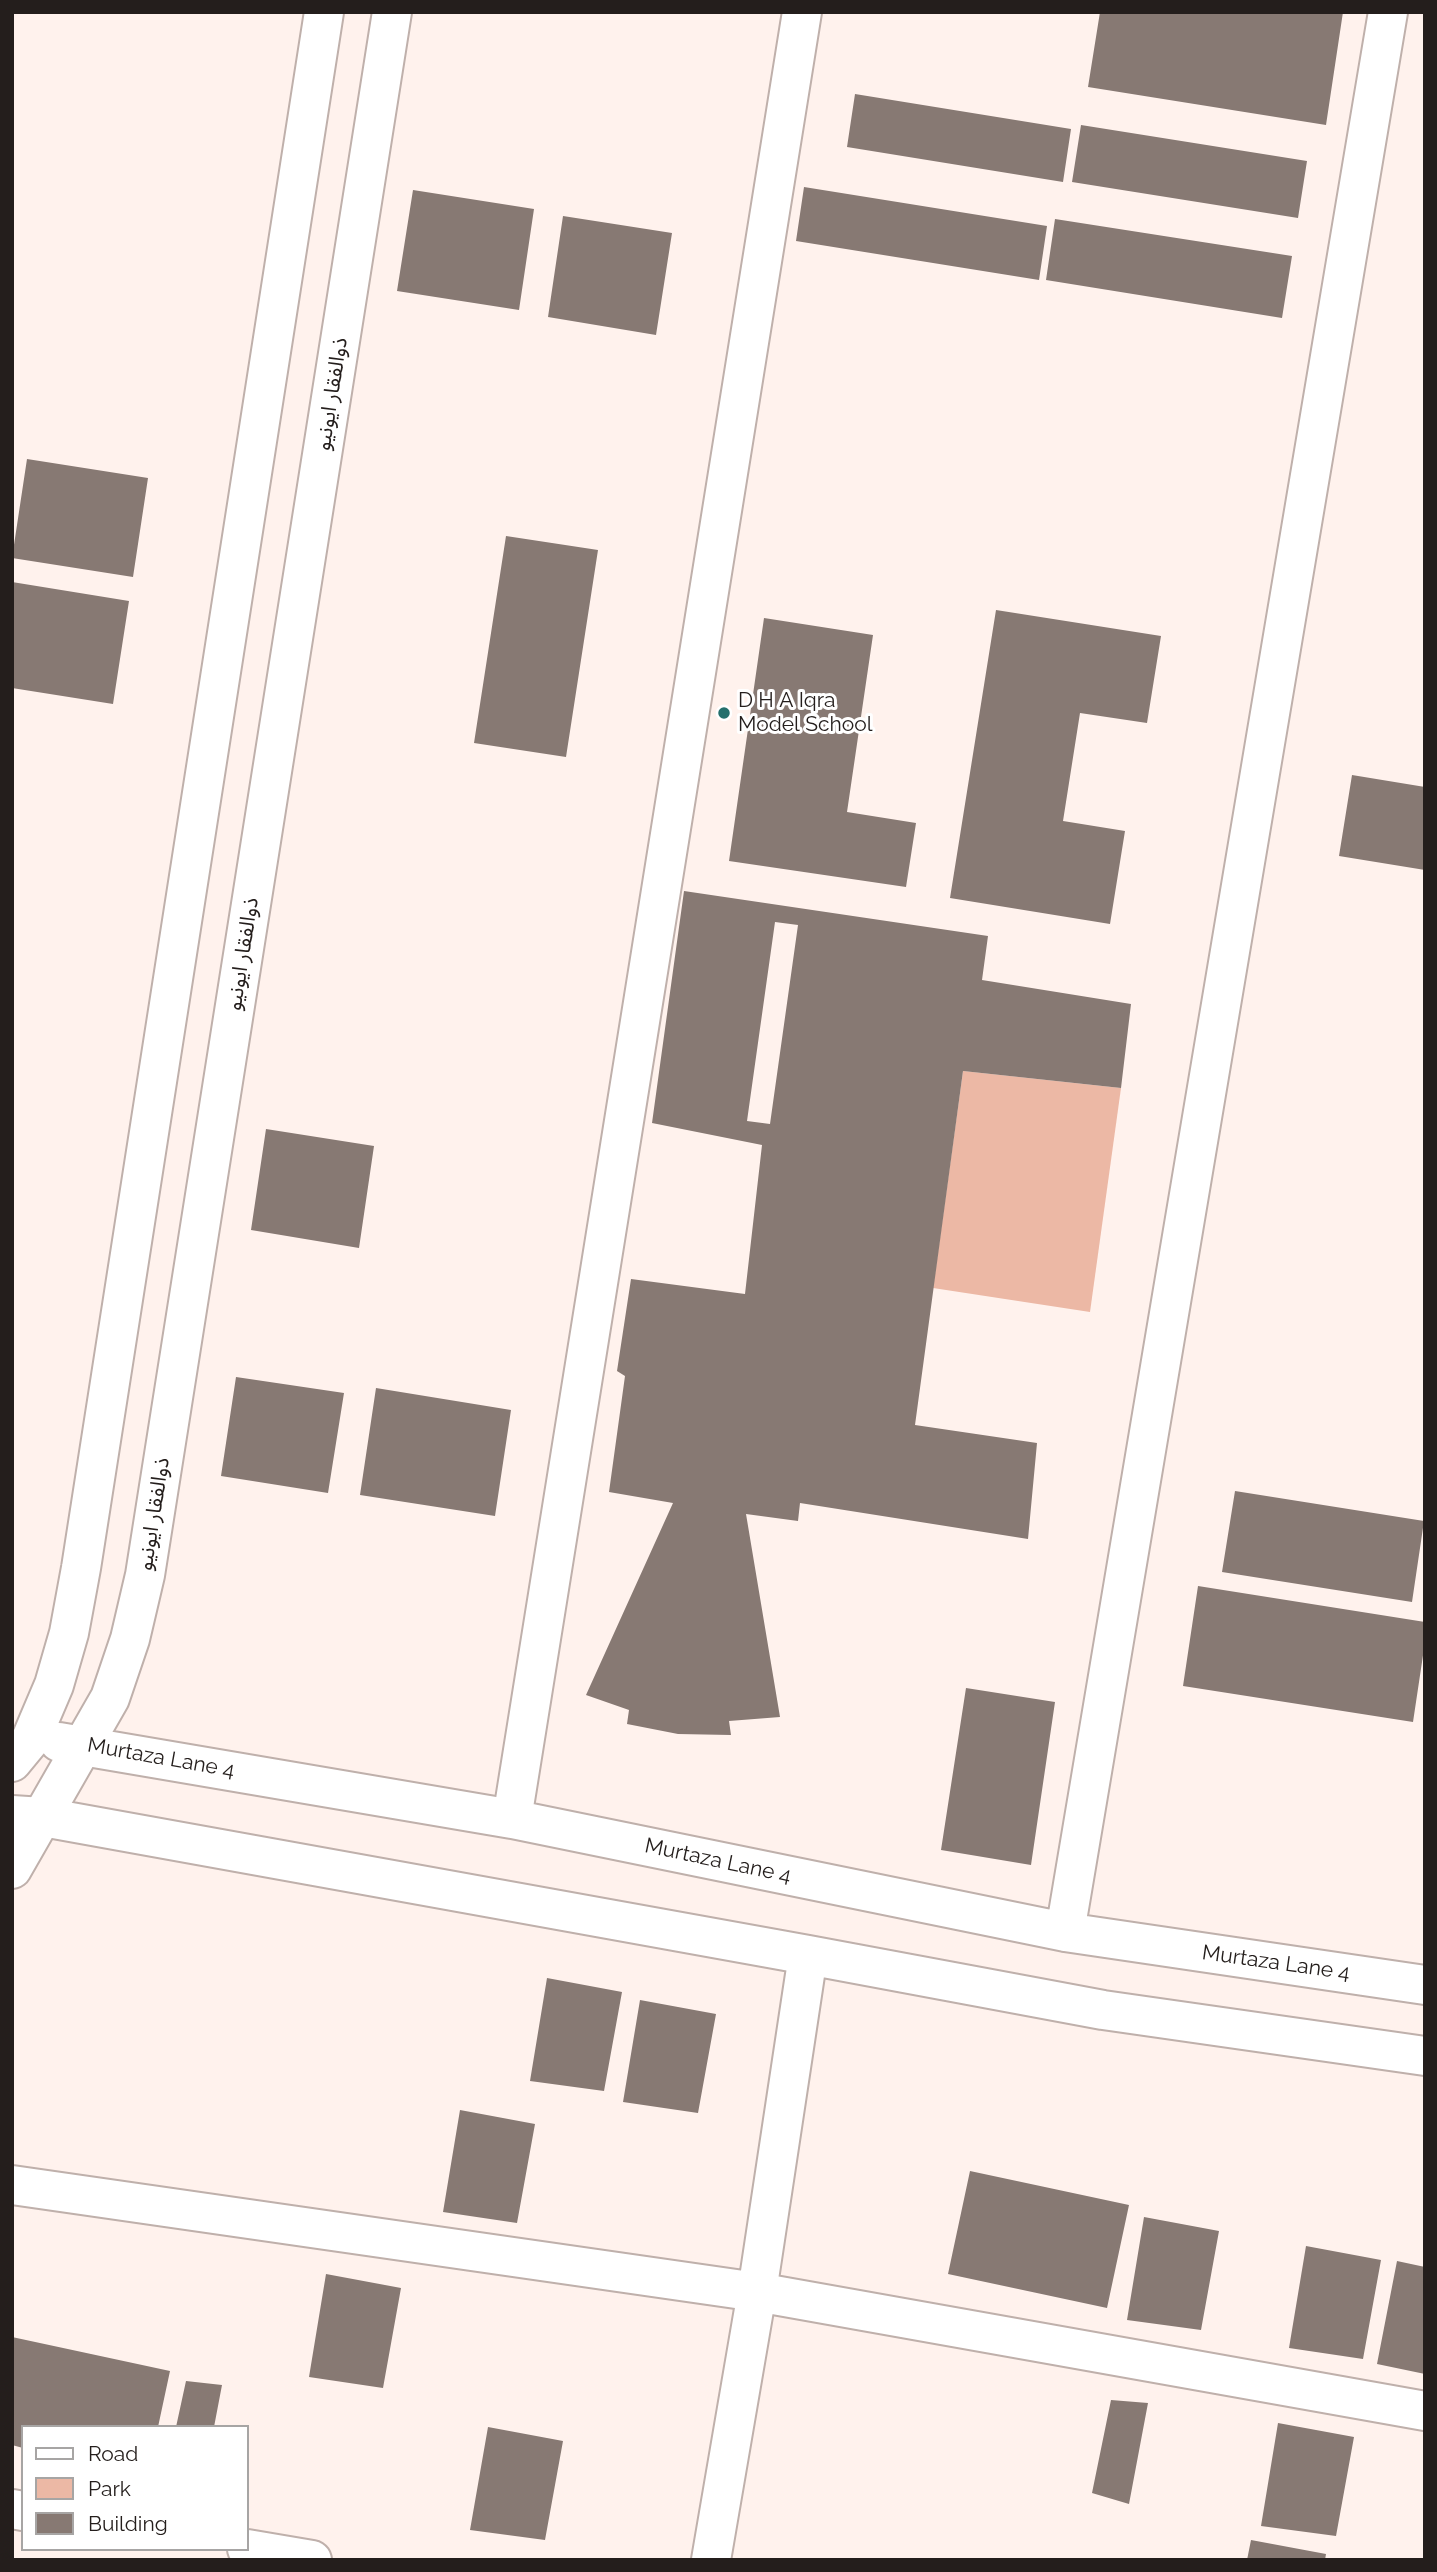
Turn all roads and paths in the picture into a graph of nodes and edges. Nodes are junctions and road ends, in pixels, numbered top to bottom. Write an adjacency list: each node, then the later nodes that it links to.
1 (324, 12): 6 (street)
2 (392, 12): 5 (street, ذوالفقار ایونیو)
3 (802, 12): 8 (street)
4 (1388, 12): 10 (street)
5 (84, 1744): 6 (street, Murtaza Lane 4); 7 (street, ذوالفقار ایونیو); 8 (street, Murtaza Lane 4)
6 (18, 1746)
7 (28, 1816): 9 (street, ذوالفقار ایونیو); 11 (street)
8 (512, 1819): 10 (street, Murtaza Lane 4)
9 (12, 1869)
10 (1065, 1932): 12 (street, Murtaza Lane 4)
11 (808, 1955): 13 (street); 15 (street)
12 (1425, 1985)
13 (1425, 2056)
14 (12, 2185): 15 (street)
15 (757, 2292): 16 (street); 19 (street)
16 (1425, 2411)
17 (248, 2549): 18 (street)
18 (312, 2560)
19 (711, 2560)

